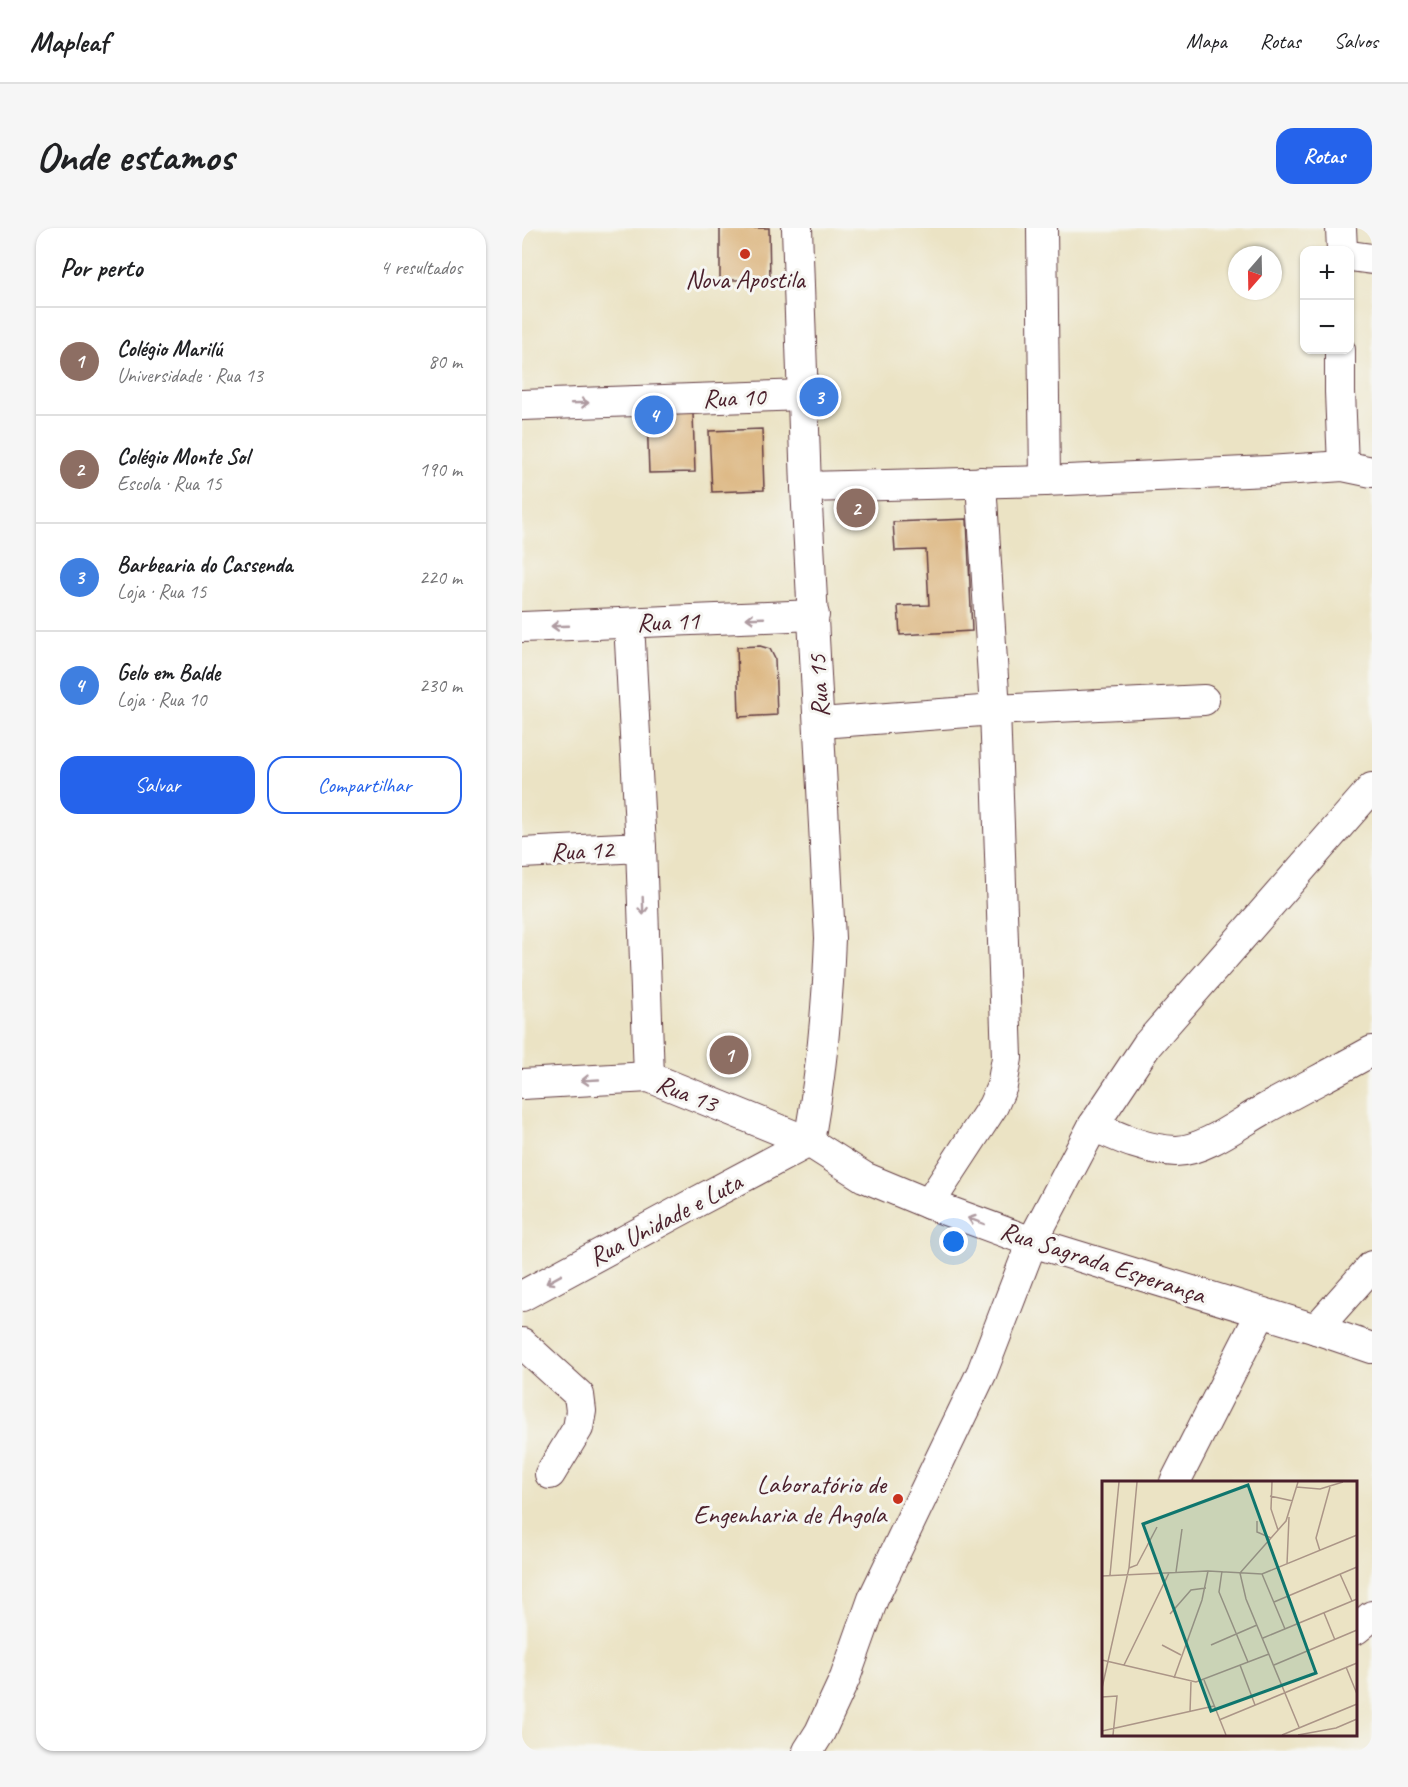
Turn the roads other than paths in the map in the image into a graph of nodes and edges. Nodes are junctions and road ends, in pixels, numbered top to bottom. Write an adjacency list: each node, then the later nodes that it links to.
1 (797, 228): 8 (street, Rua 15)
2 (1042, 228): 12 (street)
3 (1341, 228): 4 (street)
4 (1342, 246)
5 (1354, 257): 6 (street)
6 (1372, 259)
7 (1340, 354): 10 (street)
8 (803, 395): 9 (street, Rua 10, one-way to 8); 14 (street, Rua 15)
9 (522, 405)
10 (1343, 466): 11 (street); 12 (street)
11 (1372, 472)
12 (1045, 481): 13 (street)
13 (981, 482): 14 (street); 19 (street)
14 (807, 487): 15 (street, Rua 15)
15 (814, 615): 16 (street, Rua 11, one-way to 16); 20 (street, Rua 15)
16 (629, 623): 17 (street, Rua 11, one-way to 17); 22 (street)
17 (522, 627)
18 (1204, 700): 19 (street)
19 (994, 710): 20 (street); 29 (street)
20 (820, 723): 28 (street, Rua 15)
21 (1372, 788): 27 (street)
22 (641, 847): 23 (street, Rua 12); 25 (street, one-way to 25)
23 (522, 853)
24 (1372, 1051): 27 (street)
25 (649, 1077): 26 (street, Rua 13, one-way to 26); 28 (street, Rua 13)
26 (522, 1084)
27 (1093, 1126): 30 (street)
28 (810, 1142): 29 (street, Rua Sagrada Esperança); 32 (street, Rua Unidade e Luta, one-way to 32)
29 (929, 1204): 30 (street, Rua Sagrada Esperança, one-way to 29)
30 (1032, 1242): 33 (street, Rua Sagrada Esperança); 41 (street)
31 (1372, 1266): 34 (street)
32 (522, 1296)
33 (1261, 1313): 34 (street, Rua Sagrada Esperança); 38 (street)
34 (1316, 1329): 36 (street, Rua Sagrada Esperança)
35 (522, 1343): 37 (street)
36 (1372, 1348)
37 (550, 1474)
38 (1176, 1481)
39 (1372, 1616): 40 (street)
40 (1357, 1628)
41 (808, 1751)

